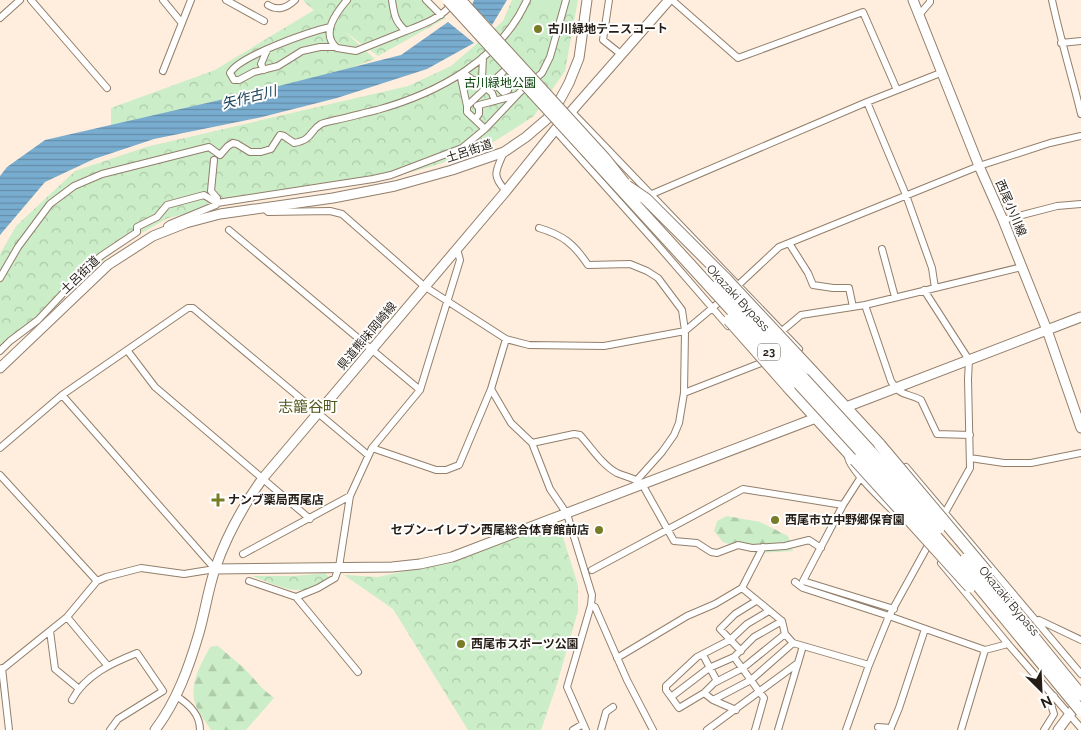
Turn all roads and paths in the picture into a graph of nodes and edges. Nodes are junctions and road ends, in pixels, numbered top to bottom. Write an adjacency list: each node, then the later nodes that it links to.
1 (20, 0): 24 (street)
2 (31, 0): 39 (street)
3 (162, 0): 26 (street)
4 (191, 0): 26 (street)
5 (226, 0): 25 (street)
6 (295, 0): 21 (street)
7 (347, 0): 27 (street)
8 (392, 0): 28 (street)
9 (426, 0): 22 (street)
10 (448, 0): 63 (highway, Okazaki Bypass / 23, bridge)
11 (455, 0): 22 (street)
12 (460, 0): 56 (highway, Okazaki Bypass / 23, bridge)
13 (527, 0): 34 (street)
14 (566, 0): 42 (street)
15 (587, 0): 53 (street, 土呂街道)
16 (609, 0): 33 (street)
17 (670, 0): 33 (street, 県道熊味岡崎線); 41 (street)
18 (913, 0): 23 (street, 西尾小川線)
19 (930, 0): 23 (street)
20 (1052, 0): 30 (street)
21 (268, 5)
22 (441, 15): 28 (street)
23 (919, 15): 37 (street, 西尾小川線)
24 (0, 18)
25 (264, 21)
26 (181, 22): 36 (street)
27 (330, 27): 31 (street); 32 (street)
28 (406, 31): 31 (street)
29 (1081, 41): 30 (street)
30 (1062, 43): 48 (street)
31 (335, 47): 35 (street)
32 (267, 50): 35 (street); 35 (street)
33 (622, 55): 47 (street, 県道熊味岡崎線)
34 (483, 57): 46 (street); 72 (street)
35 (264, 70)
36 (162, 71)
37 (943, 72): 41 (street); 55 (street, 西尾小川線)
38 (504, 85): 40 (street); 42 (street); 43 (street)
39 (106, 88)
40 (486, 88): 43 (street); 46 (street)
41 (897, 90): 44 (street)
42 (517, 95): 50 (street)
43 (494, 101): 45 (street)
44 (867, 102): 58 (street); 59 (street)
45 (479, 105): 46 (street); 49 (street)
46 (467, 107): 49 (street)
47 (572, 112): 51 (street, 県道熊味岡崎線); 58 (street)
48 (1081, 114)
49 (474, 119): 50 (street)
50 (485, 129): 60 (street)
51 (555, 130): 57 (street, 県道熊味岡崎線); 81 (street)
52 (1081, 136): 55 (street)
53 (504, 152): 57 (street); 62 (street, 土呂街道)
54 (214, 160): 60 (street)
55 (979, 166): 59 (street); 64 (street, 西尾小川線)
56 (627, 186): 93 (highway, 23, bridge); 146 (highway, Okazaki Bypass / 23, bridge)
57 (506, 191): 69 (street, 県道熊味岡崎線)
58 (652, 194): 73 (street)
59 (906, 195): 68 (street); 75 (street)
60 (217, 203): 66 (street); 89 (street)
61 (1081, 204): 64 (street)
62 (263, 207): 66 (street, 土呂街道); 74 (street)
63 (638, 209): 99 (highway, 23, bridge); 143 (highway, Okazaki Bypass / 23, bridge)
64 (1003, 220): 71 (street, 西尾小川線)
65 (539, 228): 84 (street)
66 (167, 230): 92 (street, 土呂街道)
67 (229, 230): 88 (street)
68 (789, 243): 73 (street); 80 (street)
69 (457, 249): 74 (street, 県道熊味岡崎線); 78 (street)
70 (882, 249): 77 (street)
71 (1022, 267): 75 (street); 83 (street, 西尾小川線)
72 (0, 278)
73 (739, 284): 81 (street); 85 (street)
74 (424, 286): 78 (street); 88 (street, 県道熊味岡崎線)
75 (935, 288): 76 (street)
76 (924, 290): 77 (street); 90 (street)
77 (895, 297): 79 (street)
78 (446, 301): 86 (street); 96 (street)
79 (865, 305): 80 (street); 94 (street)
80 (853, 307): 85 (street)
81 (712, 309): 84 (street); 91 (street)
82 (1081, 317): 83 (street)
83 (1047, 330): 90 (street); 102 (street, 西尾小川線)
84 (685, 331): 86 (street); 97 (street)
85 (782, 331): 93 (street)
86 (506, 339): 95 (street)
87 (127, 350): 98 (street); 101 (street); 116 (street)
88 (372, 350): 96 (street); 101 (street, 県道熊味岡崎線)
89 (0, 351)
90 (969, 360): 94 (street); 106 (street)
91 (761, 363): 97 (street); 99 (street)
92 (0, 368)
93 (812, 372): 100 (highway, 23)
94 (896, 388): 100 (street); 106 (street)
95 (491, 389): 107 (street); 109 (street)
96 (420, 390): 109 (street)
97 (684, 393): 117 (street)
98 (62, 395): 108 (street); 129 (street)
99 (802, 402): 103 (highway, 23)
100 (845, 407): 103 (street); 104 (highway, 23)
101 (318, 413): 111 (street); 116 (street, 県道熊味岡崎線)
102 (1079, 414): 105 (street, 西尾小川線)
103 (816, 417): 112 (highway, 23); 117 (street)
104 (860, 424): 120 (street); 146 (highway, 23, bridge)
105 (1081, 428)
106 (970, 435): 113 (street)
107 (532, 443): 117 (street); 121 (street)
108 (0, 448)
109 (372, 448): 111 (street)
110 (1081, 453): 113 (street)
111 (368, 455): 118 (street)
112 (852, 456): 115 (street); 143 (highway, 23, bridge)
113 (970, 458): 120 (street)
114 (0, 475): 131 (street)
115 (861, 477): 119 (street); 124 (street)
116 (263, 478): 122 (street); 129 (street, 県道熊味岡崎線)
117 (640, 482): 121 (street); 123 (street)
118 (350, 496): 122 (street); 128 (street)
119 (843, 505): 123 (street); 126 (street)
120 (945, 512): 124 (street); 142 (street)
121 (567, 514): 128 (street); 137 (street)
122 (310, 519): 127 (street)
123 (668, 529): 125 (street); 130 (street)
124 (927, 546): 138 (street); 152 (street)
125 (763, 547): 126 (street); 134 (street)
126 (821, 548): 138 (street)
127 (243, 554)
128 (339, 567): 129 (street); 135 (street)
129 (215, 570): 131 (street); 173 (street, 県道熊味岡崎線)
130 (592, 570)
131 (97, 581): 141 (street)
132 (249, 581): 135 (street)
133 (795, 582): 140 (street)
134 (742, 588): 136 (street); 158 (street)
135 (296, 596): 165 (street)
136 (756, 600): 139 (street); 149 (street)
137 (591, 605): 158 (street); 182 (street)
138 (894, 608): 140 (street)
139 (769, 611): 144 (street); 149 (street)
140 (890, 616): 145 (street); 161 (street)
141 (67, 617): 147 (street); 160 (street)
142 (1035, 618): 150 (street); 166 (street)
143 (1006, 619): 181 (highway, Okazaki Bypass / 23, bridge)
144 (782, 621): 148 (street); 155 (street)
145 (925, 629): 154 (street); 186 (street)
146 (1028, 630): 172 (highway, Okazaki Bypass / 23, bridge)
147 (50, 631): 164 (street); 169 (street)
148 (785, 634): 151 (street); 163 (street)
149 (730, 640): 155 (street); 156 (street)
150 (1081, 640)
151 (793, 643): 153 (street); 167 (street)
152 (1008, 644): 154 (street); 174 (street)
153 (803, 646): 159 (street); 161 (street)
154 (985, 650): 197 (street)
155 (741, 651): 157 (street)
156 (703, 655): 162 (street); 175 (street)
157 (734, 657): 162 (street); 163 (street)
158 (617, 658): 185 (street)
159 (798, 663): 170 (street); 195 (street)
160 (107, 665): 169 (street); 188 (street)
161 (869, 665): 196 (street)
162 (710, 668): 168 (street); 175 (street)
163 (743, 668): 167 (street); 168 (street)
164 (1, 670): 187 (street)
165 (358, 672)
166 (1081, 674)
167 (751, 680): 170 (street); 178 (street)
168 (717, 681): 171 (street)
169 (78, 688): 177 (street)
170 (760, 692): 180 (street); 194 (street)
171 (704, 693): 175 (street); 178 (street)
172 (1081, 695)
173 (176, 696): 189 (street, 県道熊味岡崎線); 190 (street)
174 (1054, 696): 181 (street); 198 (street)
175 (672, 697)
176 (1081, 699): 181 (street)
177 (72, 700)
178 (713, 700): 180 (street)
179 (613, 707): 192 (street)
180 (736, 710): 193 (street)
181 (1075, 712): 184 (street); 199 (street)
182 (585, 727): 191 (street)
183 (878, 727): 186 (street)
184 (1081, 728)
185 (650, 729)
186 (890, 729)
187 (9, 730)
188 (110, 730)
189 (155, 730)
190 (200, 730)
191 (573, 730)
192 (601, 730)
193 (708, 730)
194 (755, 730)
195 (778, 730)
196 (846, 730)
197 (961, 730)
198 (1044, 730)
199 (1058, 730)

